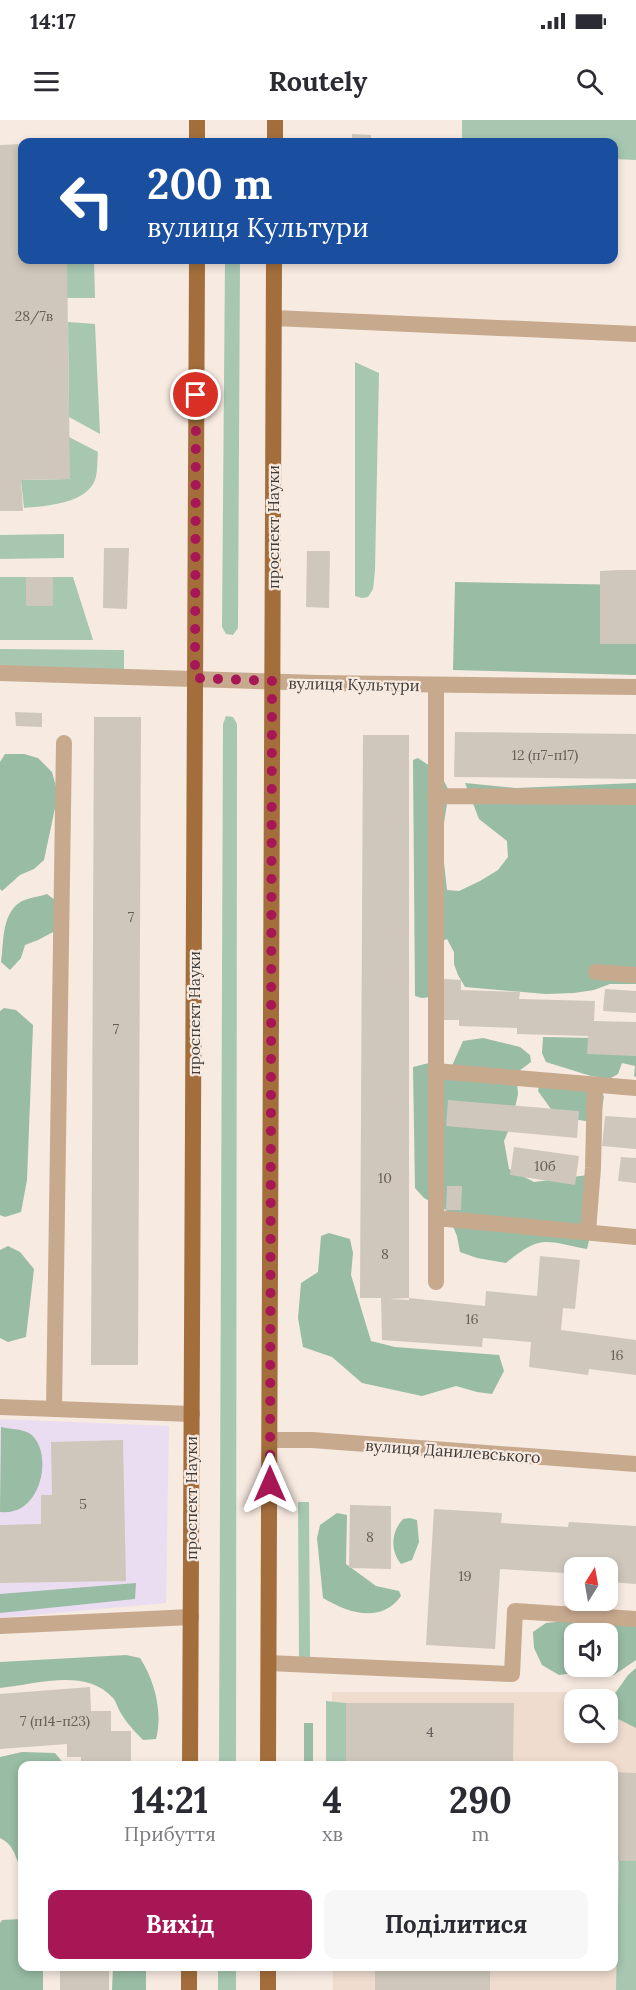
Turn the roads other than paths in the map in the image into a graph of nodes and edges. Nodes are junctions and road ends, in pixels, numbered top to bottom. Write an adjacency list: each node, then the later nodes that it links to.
1 (197, 120): 3 (main road)
2 (275, 120): 4 (main road)
3 (197, 138)
4 (275, 138)
5 (197, 264): 10 (main road, проспект Науки)
6 (274, 264): 7 (main road, проспект Науки)
7 (274, 318): 8 (street); 11 (main road, проспект Науки)
8 (636, 334)
9 (0, 673): 10 (street, вулиця Культури)
10 (195, 678): 11 (street, вулиця Культури); 28 (main road, проспект Науки)
11 (272, 681): 12 (street, вулиця Культури); 29 (main road, проспект Науки)
12 (436, 686): 13 (street, вулиця Культури); 15 (street)
13 (636, 687)
14 (64, 743): 27 (street)
15 (435, 796): 16 (street); 19 (street)
16 (636, 797)
17 (596, 972): 18 (street)
18 (636, 975)
19 (435, 1071): 20 (street); 22 (street)
20 (595, 1085): 21 (street); 23 (street)
21 (636, 1088)
22 (436, 1218): 23 (street); 25 (street)
23 (588, 1232): 24 (street)
24 (636, 1238)
25 (436, 1282)
26 (0, 1407): 27 (street)
27 (54, 1409): 28 (street)
28 (192, 1414): 31 (main road, проспект Науки)
29 (270, 1440): 30 (street, вулиця Данилевського); 34 (main road, проспект Науки)
30 (636, 1464)
31 (191, 1617): 33 (street); 35 (main road, проспект Науки)
32 (636, 1619): 34 (street)
33 (0, 1626)
34 (269, 1664): 36 (main road, проспект Науки)
35 (190, 1761)
36 (268, 1761)
37 (189, 1971): 39 (main road)
38 (268, 1971): 40 (main road)
39 (189, 1990)
40 (268, 1990)

